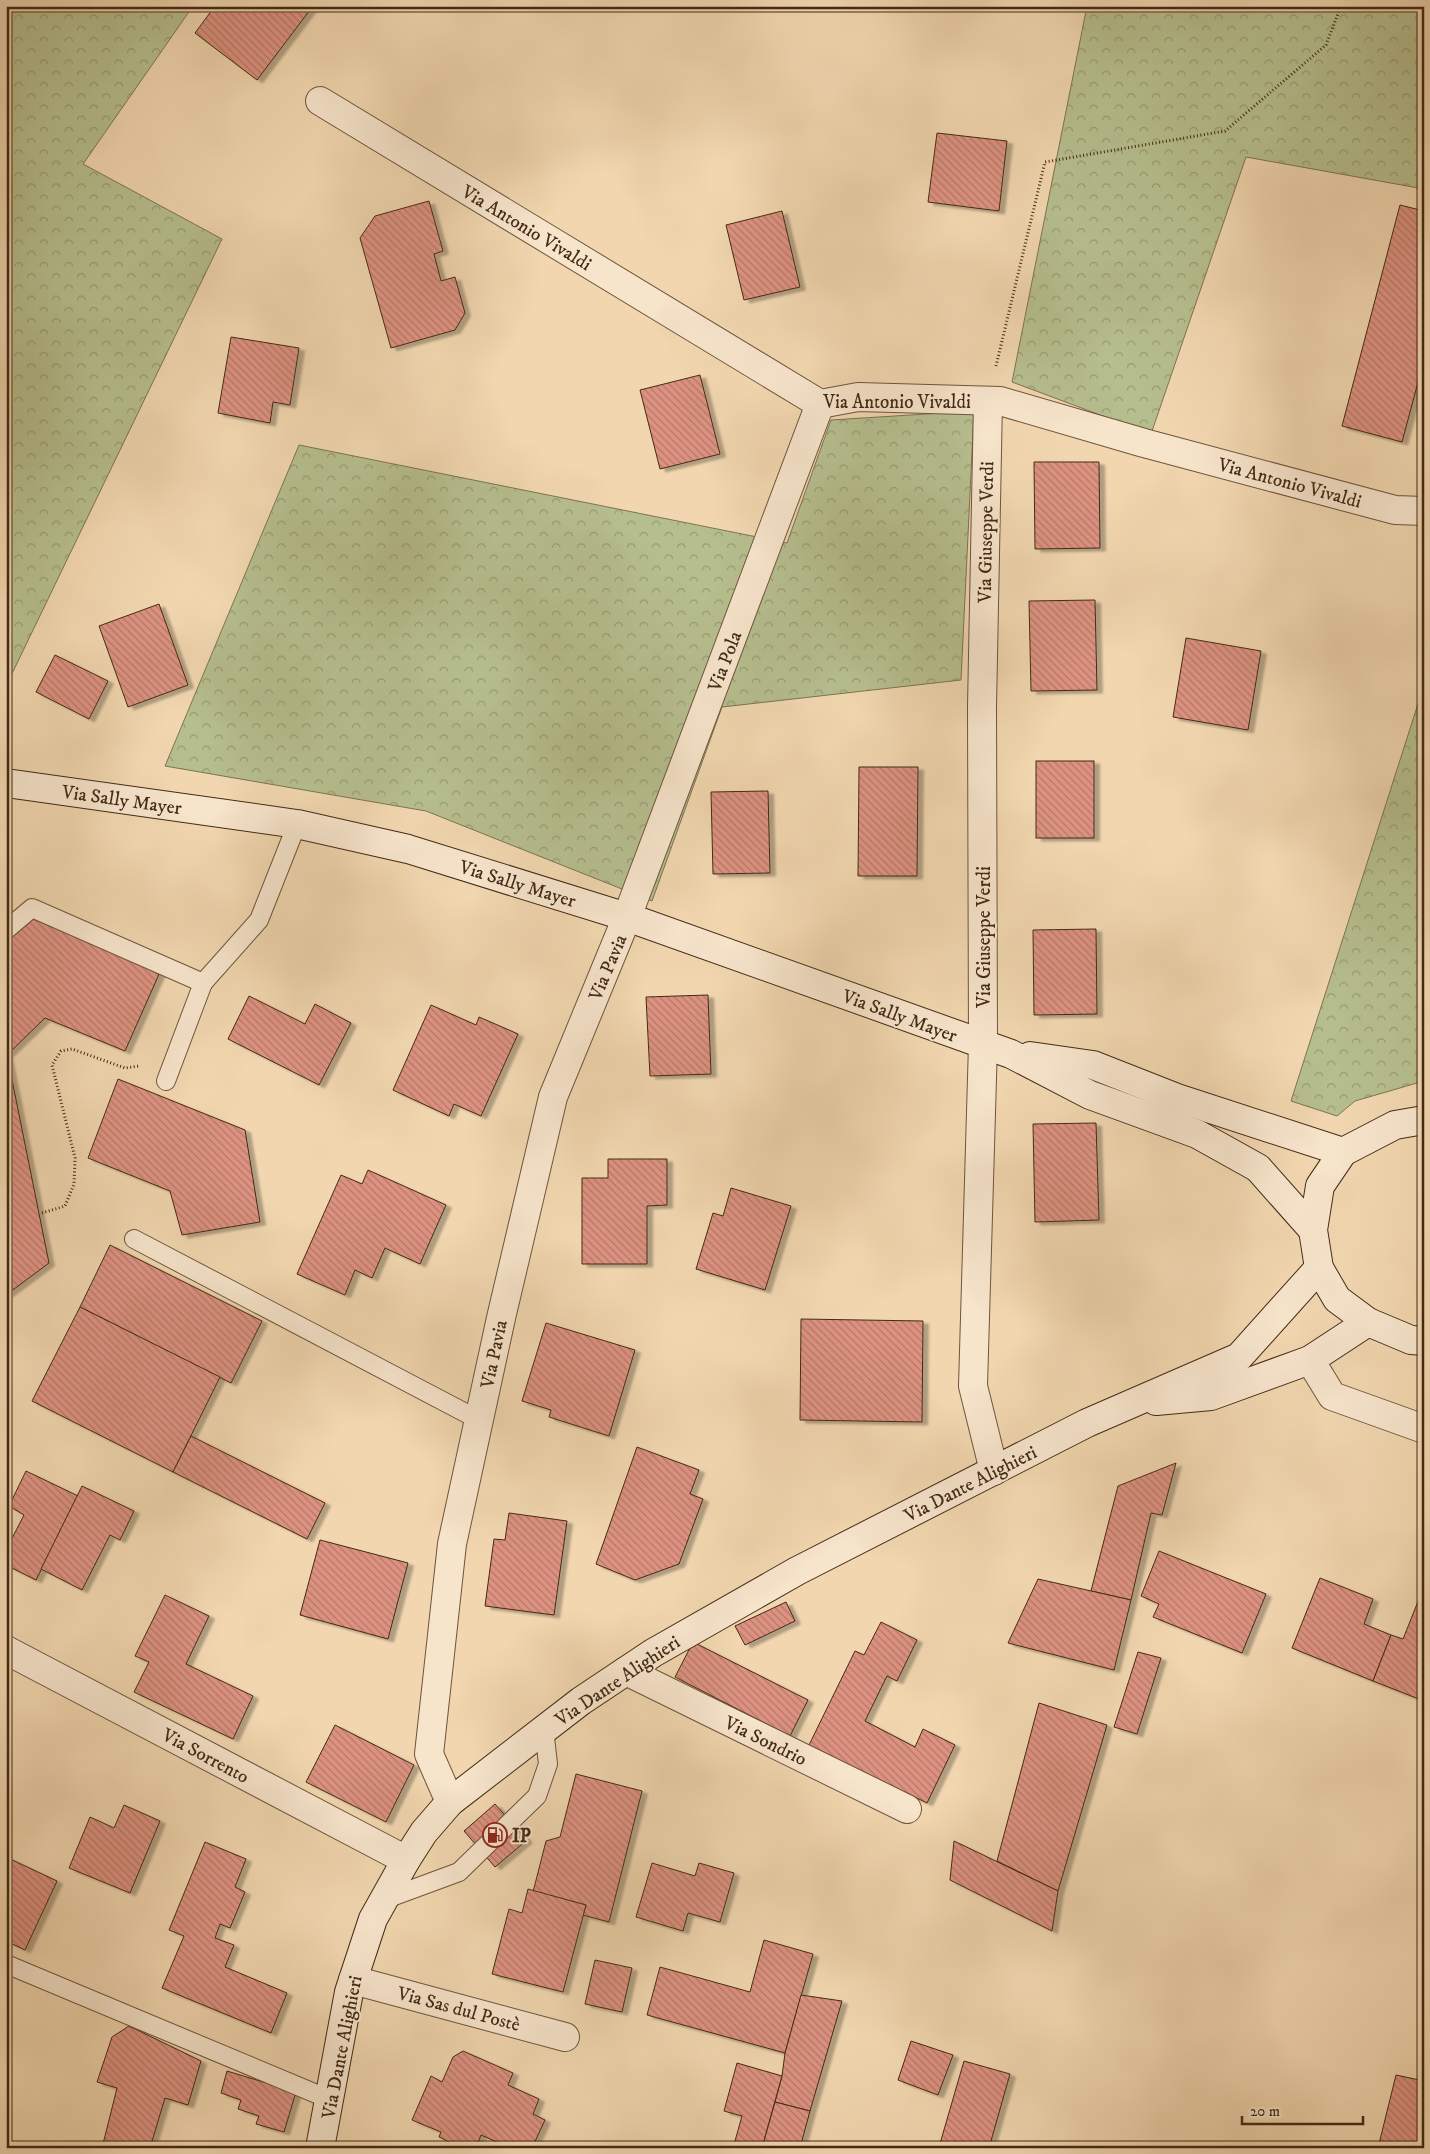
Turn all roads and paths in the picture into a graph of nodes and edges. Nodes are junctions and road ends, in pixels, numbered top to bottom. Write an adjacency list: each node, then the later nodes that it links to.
1 (1341, 6): 3 (path)
2 (320, 101): 4 (street, Via Antonio Vivaldi)
3 (988, 401): 4 (street, Via Antonio Vivaldi); 5 (street, Via Antonio Vivaldi); 11 (street, Via Giuseppe Verdi)
4 (820, 404): 8 (street, Via Pola)
5 (1424, 511)
6 (6, 783): 7 (street, Via Sally Mayer)
7 (297, 824): 8 (street, Via Sally Mayer); 10 (lane)
8 (628, 917): 11 (street, Via Sally Mayer); 25 (street, Via Pavia)
9 (6, 930): 10 (lane)
10 (203, 983): 14 (lane)
11 (983, 1044): 12 (street, Via Sally Mayer); 27 (street, Via Giuseppe Verdi)
12 (1011, 1054): 16 (street, Via Sally Mayer); 18 (street, Via Sally Mayer)
13 (148, 1064): 17 (path)
14 (166, 1081)
15 (1424, 1120): 16 (street)
16 (1343, 1152): 18 (street)
17 (42, 1213)
18 (1313, 1230): 20 (street)
19 (134, 1239): 25 (lane)
20 (1319, 1268): 21 (street); 24 (street, Via Dante Alighieri)
21 (1368, 1322): 22 (street); 23 (street, Via Dante Alighieri)
22 (1424, 1341)
23 (1310, 1360): 24 (street, Via Dante Alighieri); 26 (street)
24 (1130, 1404): 27 (street, Via Dante Alighieri)
25 (479, 1420): 31 (street, Via Pavia)
26 (1424, 1429)
27 (994, 1470): 29 (street, Via Dante Alighieri)
28 (6, 1650): 33 (street, Via Sorrento)
29 (626, 1670): 30 (street, Via Dante Alighieri); 32 (street, Via Sondrio)
30 (544, 1729): 31 (street, Via Dante Alighieri); 34 (lane)
31 (450, 1802): 33 (street, Via Dante Alighieri)
32 (907, 1809)
33 (406, 1860): 34 (street, Via Dante Alighieri)
34 (384, 1900): 36 (street, Via Dante Alighieri)
35 (6, 1964): 38 (lane)
36 (353, 1980): 37 (street, Via Sas dul Postè); 38 (street, Via Dante Alighieri)
37 (565, 2037)
38 (331, 2100): 39 (street, Via Dante Alighieri)
39 (320, 2148)

